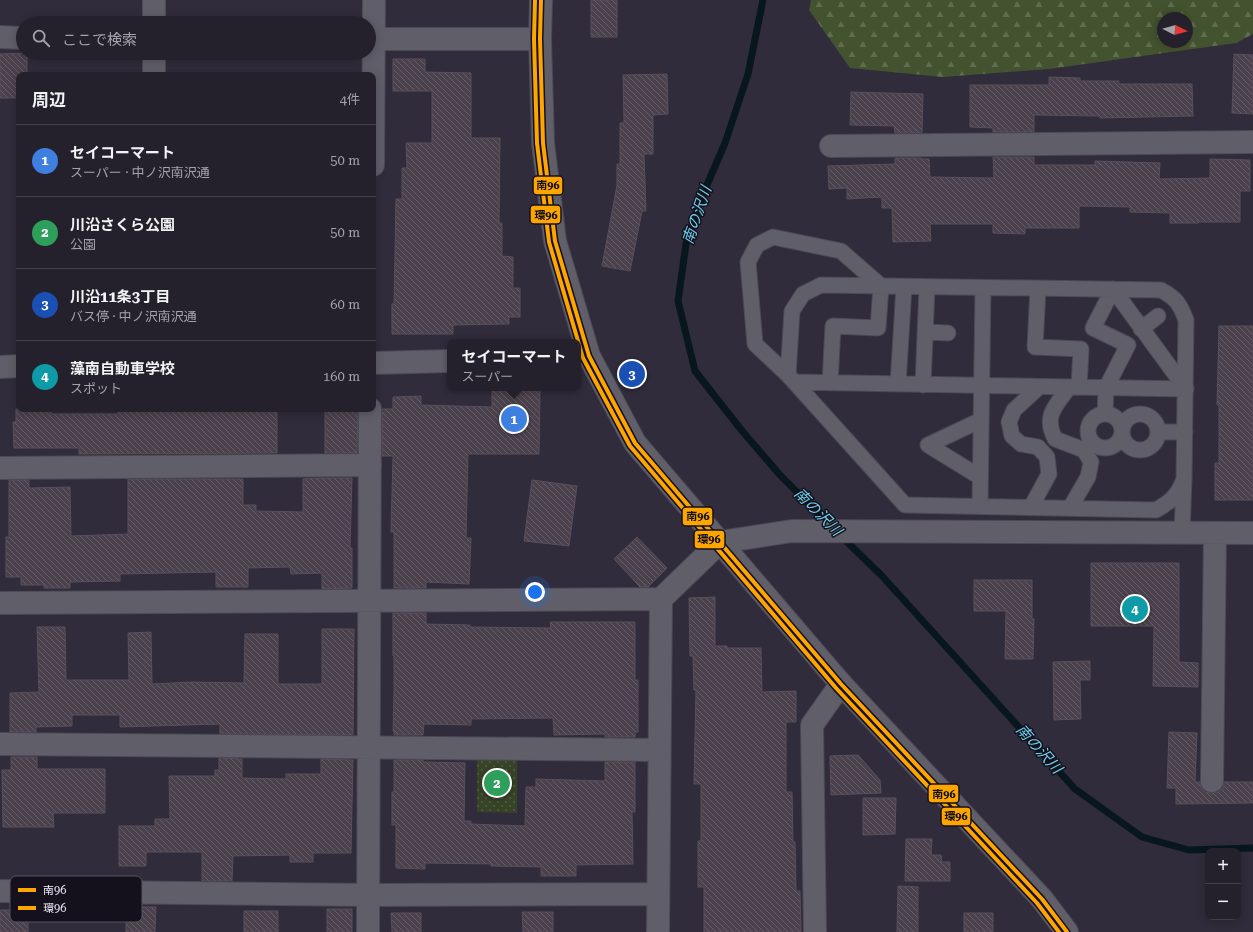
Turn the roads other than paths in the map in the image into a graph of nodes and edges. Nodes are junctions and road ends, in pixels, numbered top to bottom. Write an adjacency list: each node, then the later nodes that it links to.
1 (154, 0): 4 (street)
2 (374, 0): 5 (street)
3 (540, 0): 9 (street)
4 (154, 16)
5 (373, 16)
6 (0, 37): 7 (street)
7 (16, 38)
8 (376, 39): 9 (street)
9 (540, 39): 26 (street)
10 (154, 60): 12 (street)
11 (372, 60): 13 (street)
12 (154, 72)
13 (372, 72)
14 (1253, 142): 15 (street)
15 (832, 146)
16 (881, 286): 17 (lane); 33 (lane); 33 (lane); 34 (lane)
17 (904, 287): 18 (lane); 35 (lane)
18 (928, 287): 19 (lane); 24 (lane)
19 (984, 288): 20 (lane); 37 (lane)
20 (1038, 289): 21 (lane); 39 (lane)
21 (1113, 290): 23 (lane); 40 (lane); 41 (lane)
22 (1158, 316): 23 (lane)
23 (1141, 329): 41 (lane)
24 (926, 332): 25 (lane); 36 (lane)
25 (948, 333)
26 (580, 339)
27 (581, 345): 28 (street)
28 (584, 357): 58 (street)
29 (447, 361): 30 (street)
30 (376, 363)
31 (16, 366): 32 (street)
32 (0, 367)
33 (791, 378): 34 (lane); 52 (lane)
34 (830, 383): 35 (lane)
35 (898, 384): 36 (lane)
36 (924, 385): 37 (lane)
37 (982, 386): 38 (lane); 44 (lane)
38 (1039, 387): 39 (lane); 53 (lane)
39 (1074, 387): 40 (lane); 54 (lane)
40 (1106, 388): 41 (lane); 43 (lane)
41 (1186, 389): 47 (lane)
42 (370, 412): 48 (street)
43 (1105, 414): 45 (lane); 45 (lane)
44 (981, 420): 50 (lane); 50 (lane)
45 (1122, 431): 46 (lane); 46 (lane)
46 (1158, 432): 47 (lane)
47 (1185, 432): 51 (lane)
48 (370, 465): 49 (street); 60 (street)
49 (0, 468)
50 (980, 477): 52 (lane)
51 (1184, 479): 54 (lane); 56 (lane)
52 (980, 506): 53 (lane)
53 (1031, 507): 54 (lane)
54 (1070, 508)
55 (1253, 533): 57 (street)
56 (1182, 534): 57 (street); 58 (street)
57 (1215, 534): 66 (street)
58 (720, 542): 59 (street); 62 (street)
59 (661, 599): 60 (street); 65 (street)
60 (370, 601): 61 (street); 64 (street)
61 (0, 603)
62 (841, 684): 74 (street); 75 (street)
63 (0, 744): 64 (street)
64 (370, 747): 65 (street); 71 (street)
65 (659, 750): 70 (street)
66 (1212, 781)
67 (0, 891): 68 (street)
68 (10, 891)
69 (142, 893): 71 (street)
70 (658, 894): 71 (street); 73 (street)
71 (368, 895): 72 (street)
72 (368, 932)
73 (658, 932)
74 (815, 932)
75 (1067, 932)

